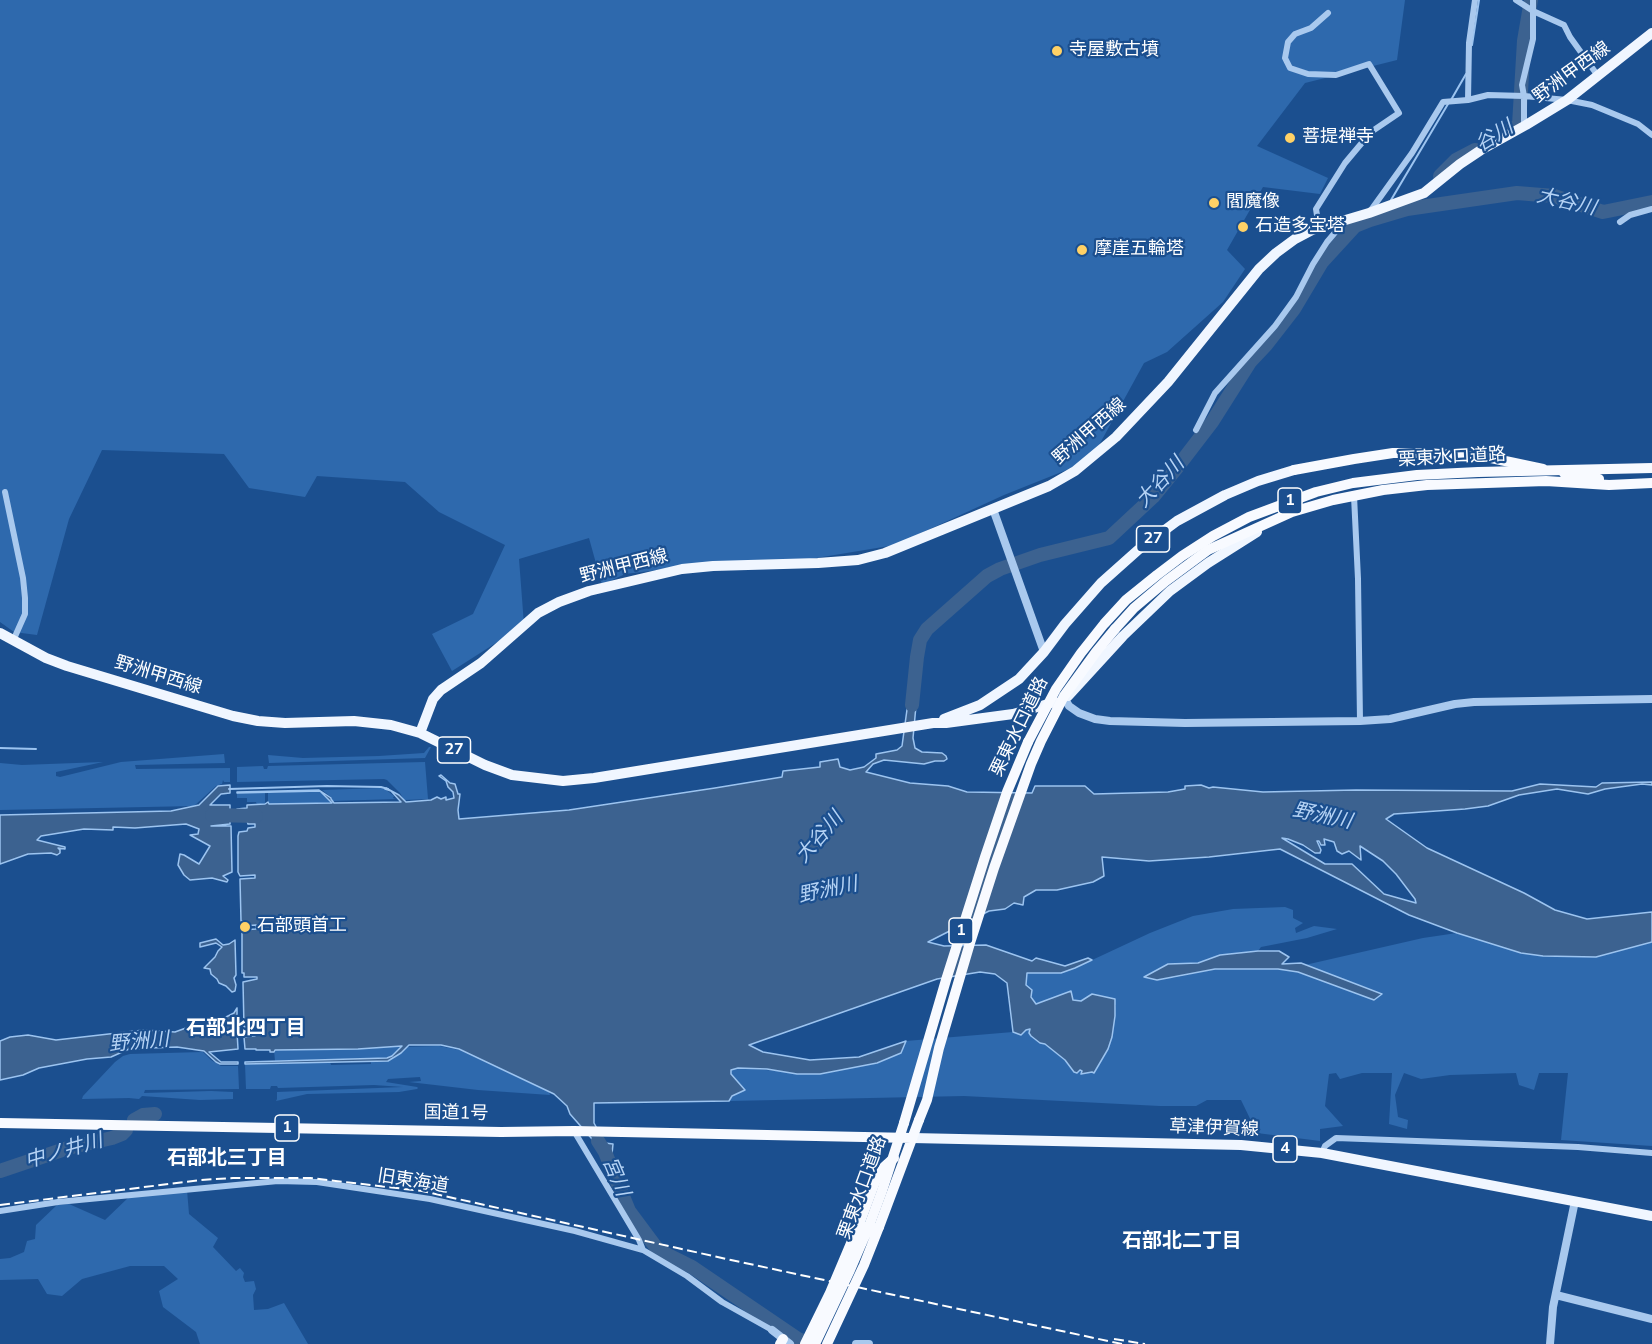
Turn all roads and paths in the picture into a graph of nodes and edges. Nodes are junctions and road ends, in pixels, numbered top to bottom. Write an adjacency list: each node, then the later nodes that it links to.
1 (1475, 0): 9 (street)
2 (1516, 0): 4 (street)
3 (1533, 0): 4 (street)
4 (1533, 11): 7 (street); 8 (street)
5 (1328, 13): 17 (street)
6 (1652, 33): 7 (main road, 野洲甲西線 / 27)
7 (1598, 76): 10 (main road, 野洲甲西線 / 27)
8 (1524, 96): 9 (street); 10 (street); 11 (street)
9 (1468, 100): 14 (street)
10 (1567, 100): 11 (main road, 野洲甲西線 / 27); 12 (street)
11 (1524, 126): 14 (main road, 野洲甲西線 / 27)
12 (1652, 135)
13 (1652, 210): 16 (street)
14 (1369, 213): 15 (main road, 野洲甲西線 / 27)
15 (1352, 221): 17 (main road, 野洲甲西線 / 27); 18 (street)
16 (1620, 222)
17 (1319, 228): 25 (main road, 野洲甲西線 / 27)
18 (1196, 430)
19 (1652, 468): 49 (highway, 栗東水口道路 / 1, bridge)
20 (1294, 470): 21 (highway, 1); 29 (main road, 27)
21 (1635, 483): 22 (highway, 栗東水口道路 / 1); 24 (highway, 栗東水口道路 / 1)
22 (1652, 483)
23 (5, 492): 28 (street)
24 (1354, 495): 26 (highway, 栗東水口道路 / 1); 32 (street)
25 (993, 509): 29 (street); 34 (main road, 野洲甲西線 / 27)
26 (1292, 512): 30 (main road); 37 (highway, 栗東水口道路 / 1, bridge)
27 (0, 633): 28 (main road, 野洲甲西線 / 27)
28 (14, 641): 34 (main road, 野洲甲西線 / 27)
29 (1044, 652): 33 (main road, 野洲甲西線 / 27)
30 (1065, 699): 32 (street); 33 (main road, 野洲甲西線 / 27)
31 (1652, 699): 32 (street)
32 (1360, 721)
33 (933, 723): 34 (main road, 野洲甲西線 / 27)
34 (420, 733)
35 (0, 1123): 36 (highway, 国道1号 / 1)
36 (578, 1131): 37 (highway, 国道1号 / 1); 43 (street)
37 (912, 1138): 38 (main road, 草津伊賀線 / 4); 48 (highway, 1, bridge); 50 (highway, 1, bridge)
38 (1322, 1153): 39 (street); 40 (main road, 草津伊賀線 / 4)
39 (1652, 1153)
40 (1575, 1201): 42 (main road, 草津伊賀線 / 4); 44 (street)
41 (0, 1211): 43 (street, 旧東海道)
42 (1652, 1216)
43 (643, 1250): 46 (street, 旧東海道)
44 (1556, 1295): 45 (street); 53 (street)
45 (1652, 1319)
46 (772, 1330): 47 (street, 旧東海道)
47 (784, 1342)
48 (805, 1344)
49 (815, 1344)
50 (827, 1344)
51 (856, 1344): 52 (street)
52 (869, 1344)
53 (1550, 1344)

